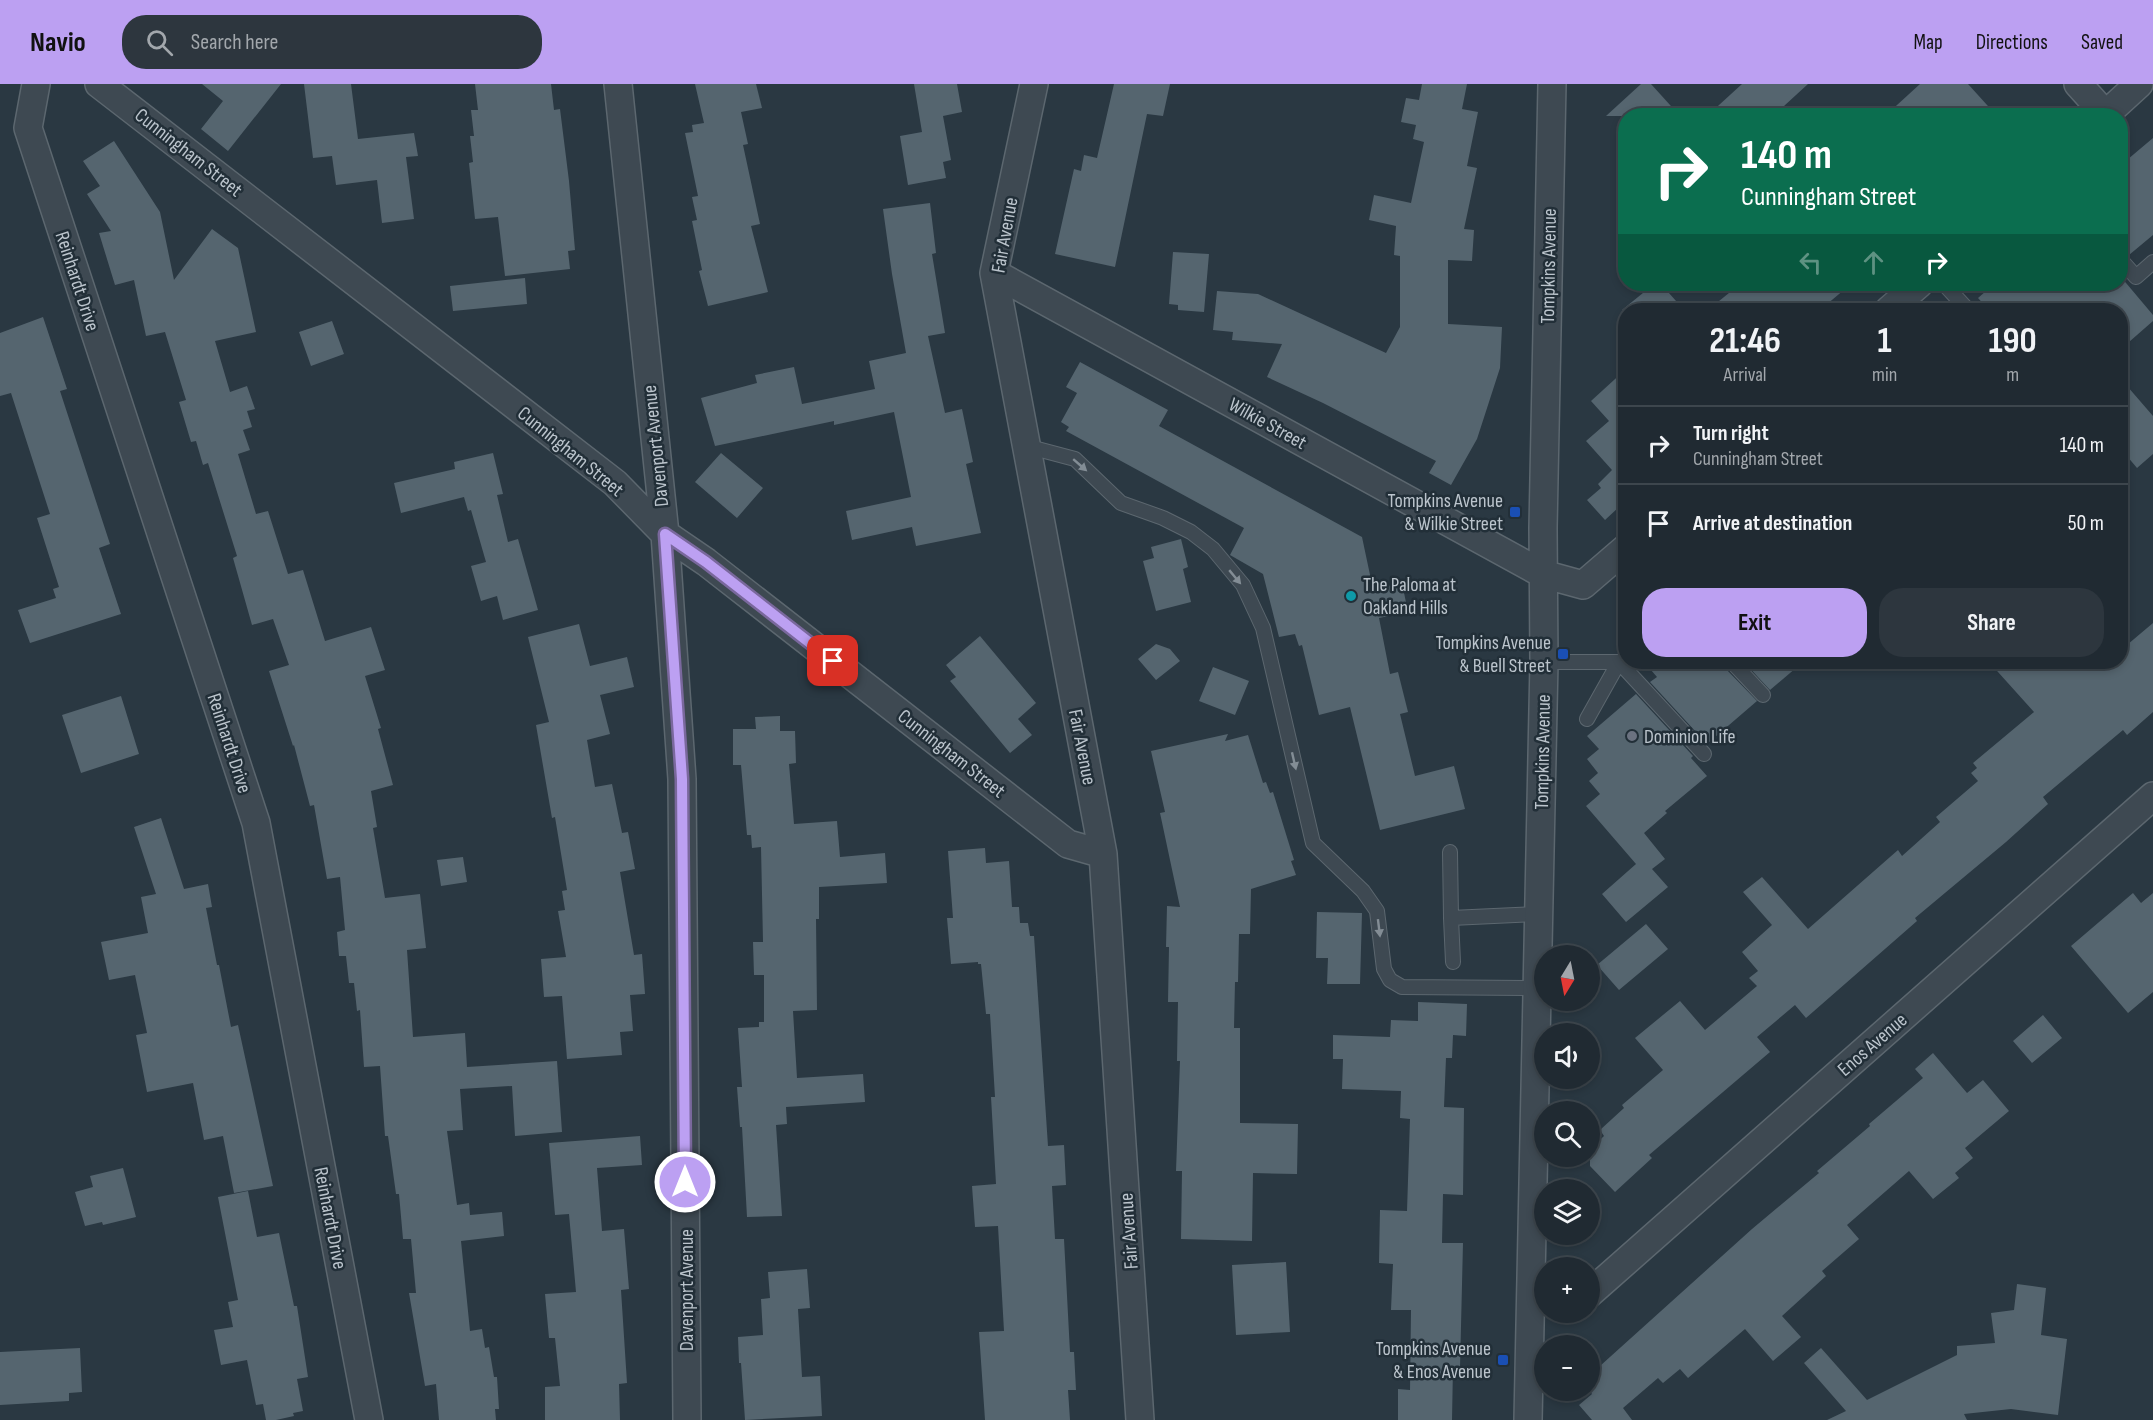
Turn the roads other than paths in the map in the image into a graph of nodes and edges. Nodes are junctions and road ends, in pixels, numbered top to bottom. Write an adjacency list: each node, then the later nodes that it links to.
1 (36, 84): 41 (street, Reinhardt Drive)
2 (99, 84): 18 (street, Cunningham Street)
3 (618, 84): 18 (street, Davenport Avenue)
4 (1034, 84): 12 (street, Fair Avenue)
5 (1552, 84): 20 (street, Tompkins Avenue)
6 (2078, 84): 8 (street)
7 (2139, 84): 9 (street)
8 (2099, 108)
9 (2113, 108)
10 (2153, 262): 11 (lane)
11 (2128, 268)
12 (994, 273): 17 (street, Fair Avenue); 20 (street, Wilkie Street)
13 (1911, 291): 15 (street)
14 (1950, 291): 16 (lane)
15 (1897, 303)
16 (1962, 303)
17 (1026, 446): 31 (street, Fair Avenue); 36 (lane, one-way to 36)
18 (665, 534): 31 (street, Cunningham Street); 42 (street, Davenport Avenue)
19 (1618, 556): 20 (street, Wilkie Street)
20 (1543, 574): 21 (street, Tompkins Avenue)
21 (1544, 662): 22 (lane); 32 (street, Tompkins Avenue)
22 (1618, 662)
23 (1618, 664): 27 (lane)
24 (1626, 669): 28 (lane)
25 (1739, 669): 26 (lane)
26 (1763, 695)
27 (1587, 719)
28 (1704, 753)
29 (2153, 796): 39 (street, Enos Avenue)
30 (1450, 852): 33 (lane)
31 (1103, 854): 43 (street, Fair Avenue)
32 (1538, 914): 33 (lane); 34 (street, Tompkins Avenue)
33 (1451, 918): 35 (lane)
34 (1538, 945)
35 (1453, 962)
36 (1534, 988)
37 (1537, 1011): 38 (street, Tompkins Avenue)
38 (1537, 1257)
39 (1600, 1284)
40 (1536, 1323): 44 (street, Tompkins Avenue)
41 (369, 1420)
42 (687, 1420)
43 (1140, 1420)
44 (1528, 1420)

